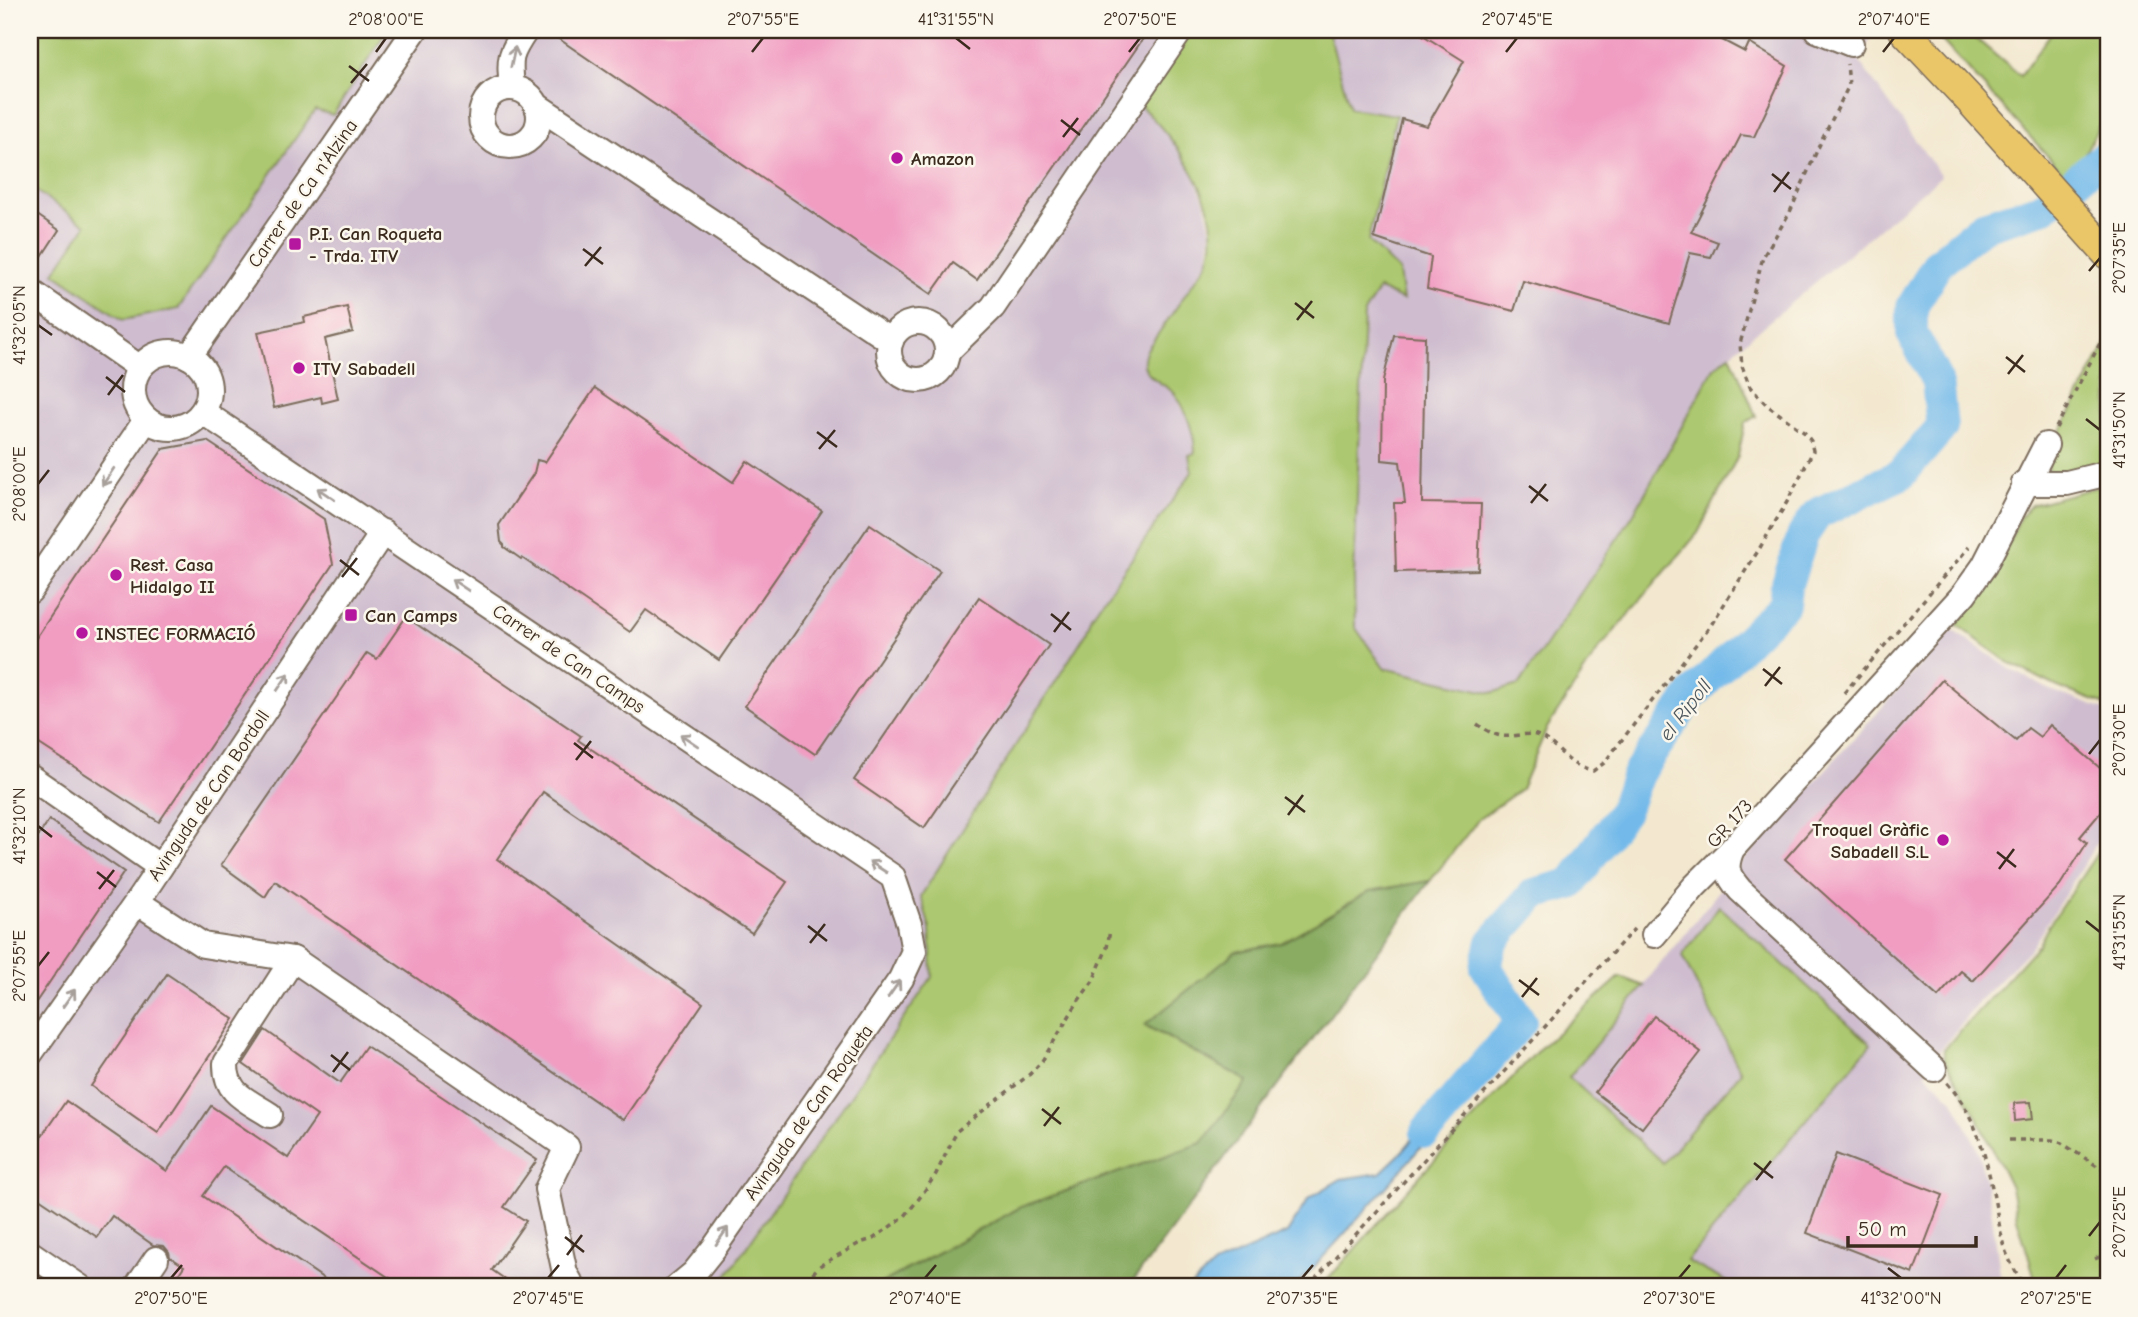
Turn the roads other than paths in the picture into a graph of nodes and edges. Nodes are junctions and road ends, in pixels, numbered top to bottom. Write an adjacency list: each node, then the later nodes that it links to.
1 (415, 30): 14 (street, Carrer de Ca n'Alzina)
2 (526, 30): 8 (street, one-way to 2)
3 (1172, 30): 13 (street)
4 (1181, 30): 13 (street)
5 (1817, 30): 7 (street)
6 (1905, 30): 10 (main road)
7 (1848, 52)
8 (512, 88): 9 (street); 9 (street)
9 (537, 111): 12 (street)
10 (2108, 254)
11 (30, 291): 15 (street)
12 (890, 347): 13 (street); 13 (street)
13 (947, 348)
14 (189, 357): 15 (street); 16 (street)
15 (139, 367): 17 (street)
16 (203, 412): 17 (street); 21 (street, Carrer de Can Camps, one-way to 16)
17 (146, 420): 22 (street, one-way to 22)
18 (2046, 445): 20 (street)
19 (2108, 473): 20 (street)
20 (2024, 483): 24 (street)
21 (383, 532): 25 (street, Avinguda de Can Bordoll, one-way to 21); 27 (street, Carrer de Can Camps, one-way to 21)
22 (30, 591)
23 (30, 777): 25 (street)
24 (1732, 849): 28 (street); 31 (street)
25 (160, 867): 26 (street, Avinguda de Can Bordoll)
26 (136, 902): 29 (street); 30 (street, Avinguda de Can Bordoll, one-way to 26)
27 (909, 924): 38 (street, Avinguda de Can Roqueta, one-way to 27)
28 (1645, 931)
29 (293, 959): 32 (street); 37 (street)
30 (30, 1054)
31 (1934, 1069)
32 (270, 1115)
33 (30, 1253): 35 (street)
34 (156, 1259): 36 (street)
35 (80, 1287)
36 (137, 1287)
37 (573, 1287)
38 (677, 1287)

